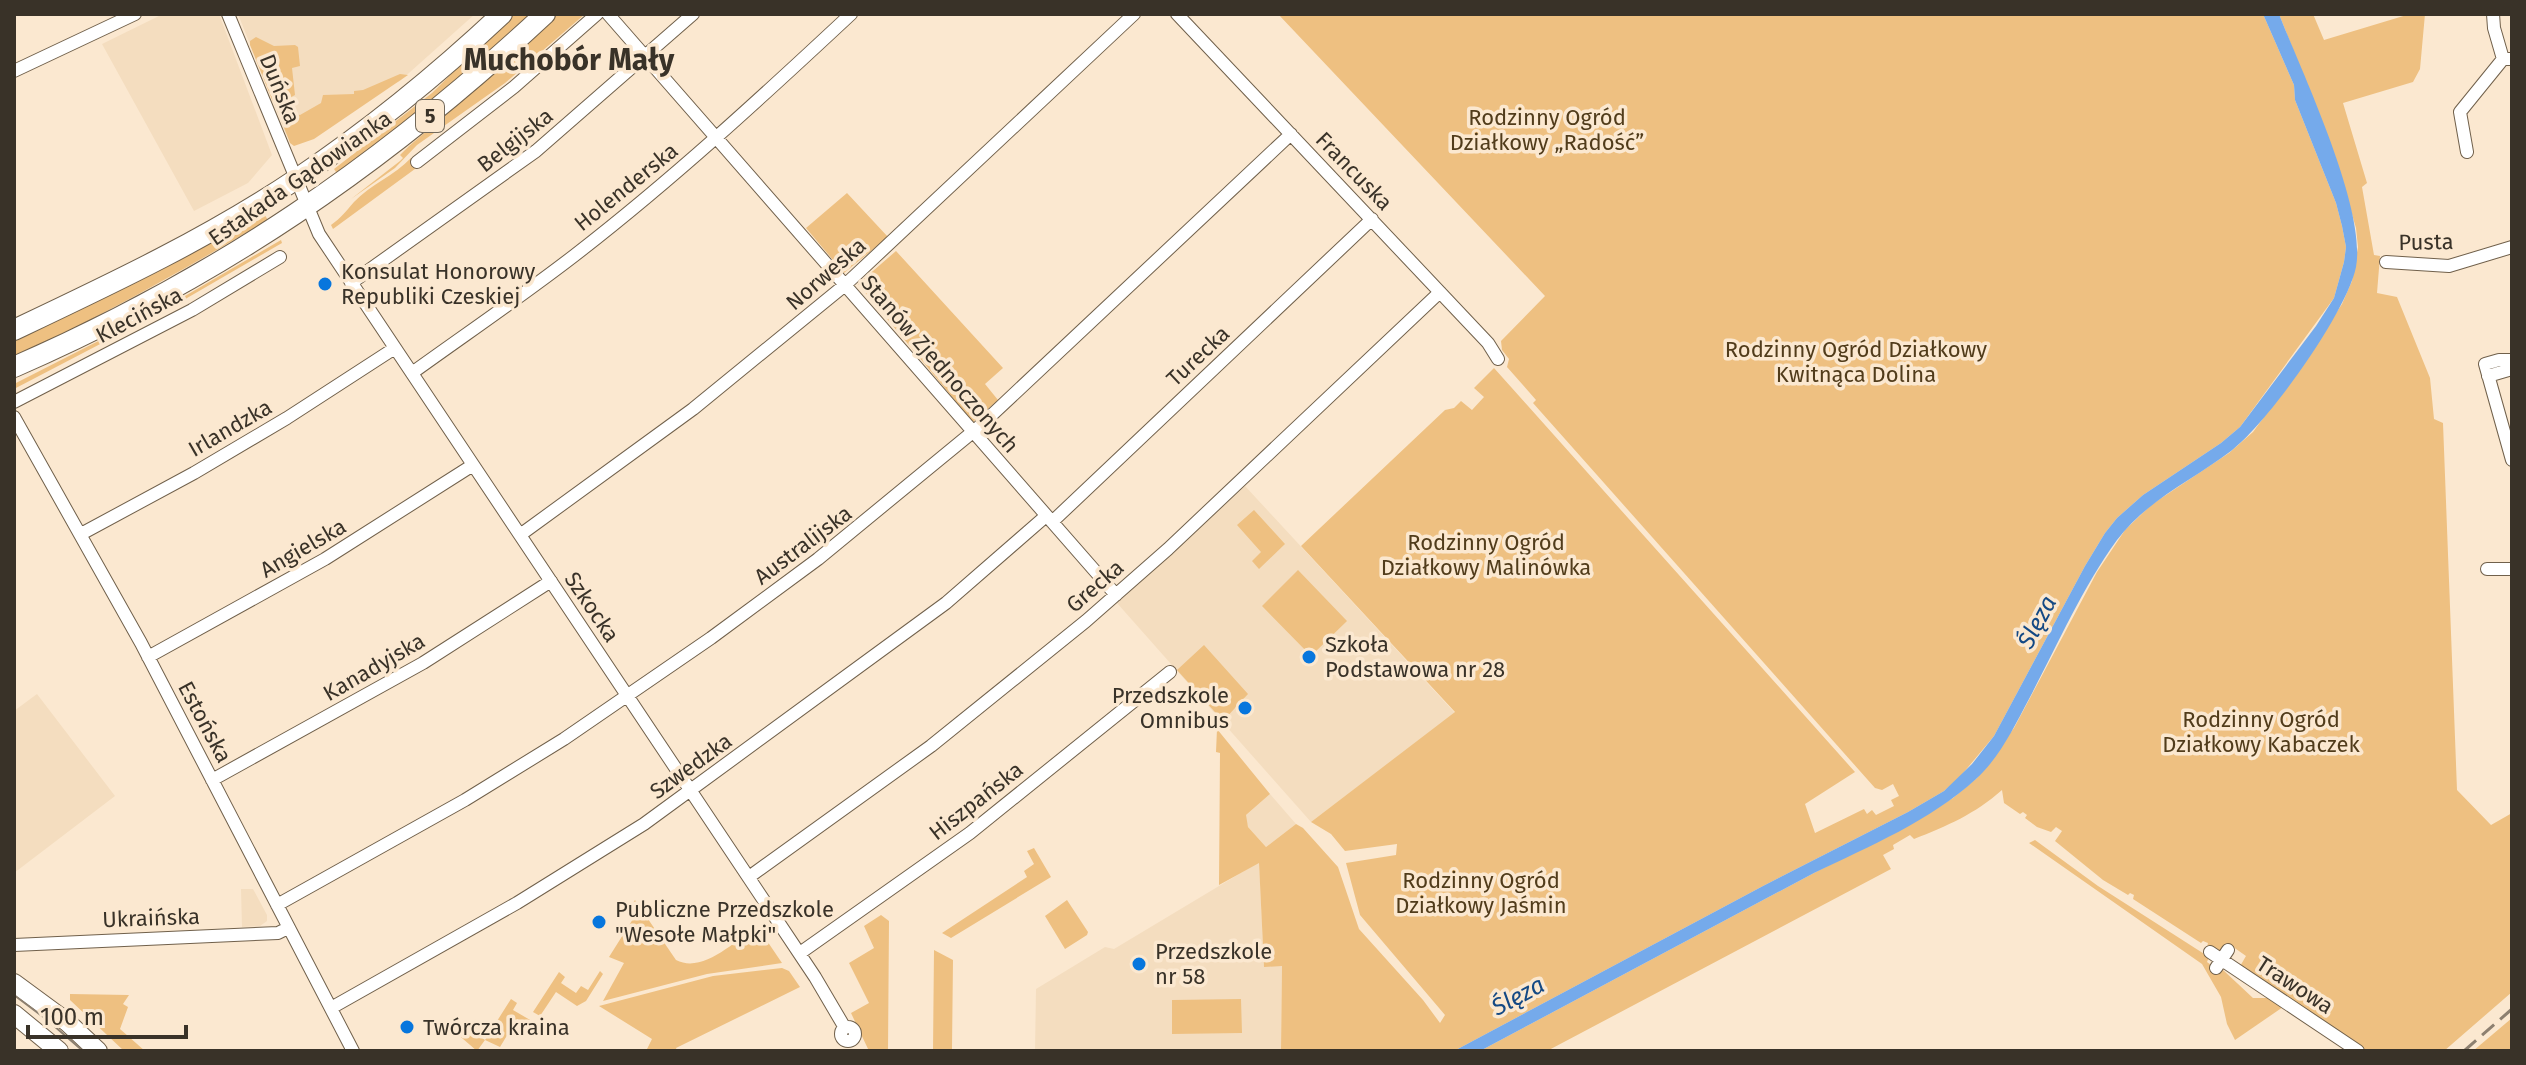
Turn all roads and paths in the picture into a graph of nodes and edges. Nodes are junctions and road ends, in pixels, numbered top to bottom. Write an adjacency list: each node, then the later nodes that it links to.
1 (135, 14): 14 (street)
2 (228, 14): 19 (street, Duńska)
3 (502, 14): 19 (main road, Estakada Gądowianka / 5)
4 (545, 14): 20 (main road, Estakada Gądowianka / 5)
5 (597, 14): 18 (street)
6 (608, 14): 12 (street, Stanów Zjednoczonych)
7 (693, 14): 12 (street, Belgijska)
8 (851, 14): 16 (street, Holenderska)
9 (1134, 14): 26 (street, Norweska)
10 (1177, 14): 15 (street, Francuska)
11 (2493, 14): 13 (street)
12 (646, 57): 16 (street, Stanów Zjednoczonych); 25 (street, Belgijska)
13 (2507, 59): 17 (street)
14 (14, 71)
15 (1291, 134): 21 (street, Francuska); 38 (street, Australijska)
16 (717, 138): 26 (street, Stanów Zjednoczonych); 35 (street, Holenderska)
17 (2467, 152)
18 (417, 162)
19 (296, 179): 20 (street, Duńska); 28 (main road, Estakada Gądowianka / 5)
20 (308, 207): 25 (street, Szkocka); 32 (main road, Estakada Gądowianka / 5)
21 (1372, 219): 27 (street, Francuska); 41 (street, Turecka)
22 (2512, 247): 24 (street, Pusta)
23 (280, 257): 36 (street, Klecińska)
24 (2386, 262)
25 (351, 283): 29 (street, Szkocka)
26 (845, 285): 38 (street, Stanów Zjednoczonych); 43 (street, Norweska)
27 (1440, 292): 30 (street, Francuska); 47 (street, Grecka)
28 (14, 330)
29 (395, 348): 35 (street, Szkocka); 42 (street, Irlandzka)
30 (1498, 359)
31 (2512, 360): 34 (street)
32 (15, 367)
33 (2512, 369): 34 (street)
34 (2486, 370): 39 (street)
35 (412, 373): 40 (street, Szkocka)
36 (14, 402)
37 (14, 417): 42 (street, Estońska)
38 (973, 432): 41 (street, Stanów Zjednoczonych); 50 (street, Australijska)
39 (2512, 460)
40 (473, 465): 43 (street, Szkocka); 48 (street, Angielska)
41 (1049, 519): 47 (street, Stanów Zjednoczonych); 52 (street, Szwedzka)
42 (81, 534): 48 (street, Estońska)
43 (520, 535): 46 (street, Szkocka)
44 (2487, 569): 45 (street)
45 (2512, 569)
46 (551, 581): 50 (street, Szkocka); 51 (street, Kanadyjska)
47 (1116, 595): 53 (street, Grecka)
48 (148, 657): 51 (street, Estońska)
49 (1170, 672): 58 (street, Hiszpańska)
50 (628, 696): 52 (street, Szkocka); 54 (street, Australijska)
51 (212, 780): 54 (street, Estońska)
52 (691, 791): 53 (street, Szkocka); 60 (street, Szwedzka)
53 (749, 877): 58 (street, Szkocka)
54 (277, 905): 55 (street, Estońska)
55 (288, 928): 56 (street, Ukraińska); 60 (street, Estońska)
56 (14, 945)
57 (2210, 952): 66 (street, Trawowa)
58 (800, 953): 62 (street, Szkocka)
59 (14, 983): 64 (main road)
60 (331, 1008): 65 (street, Estońska)
61 (14, 1014): 63 (main road)
62 (856, 1046)
63 (59, 1051)
64 (98, 1051)
65 (353, 1051)
66 (2358, 1051)

